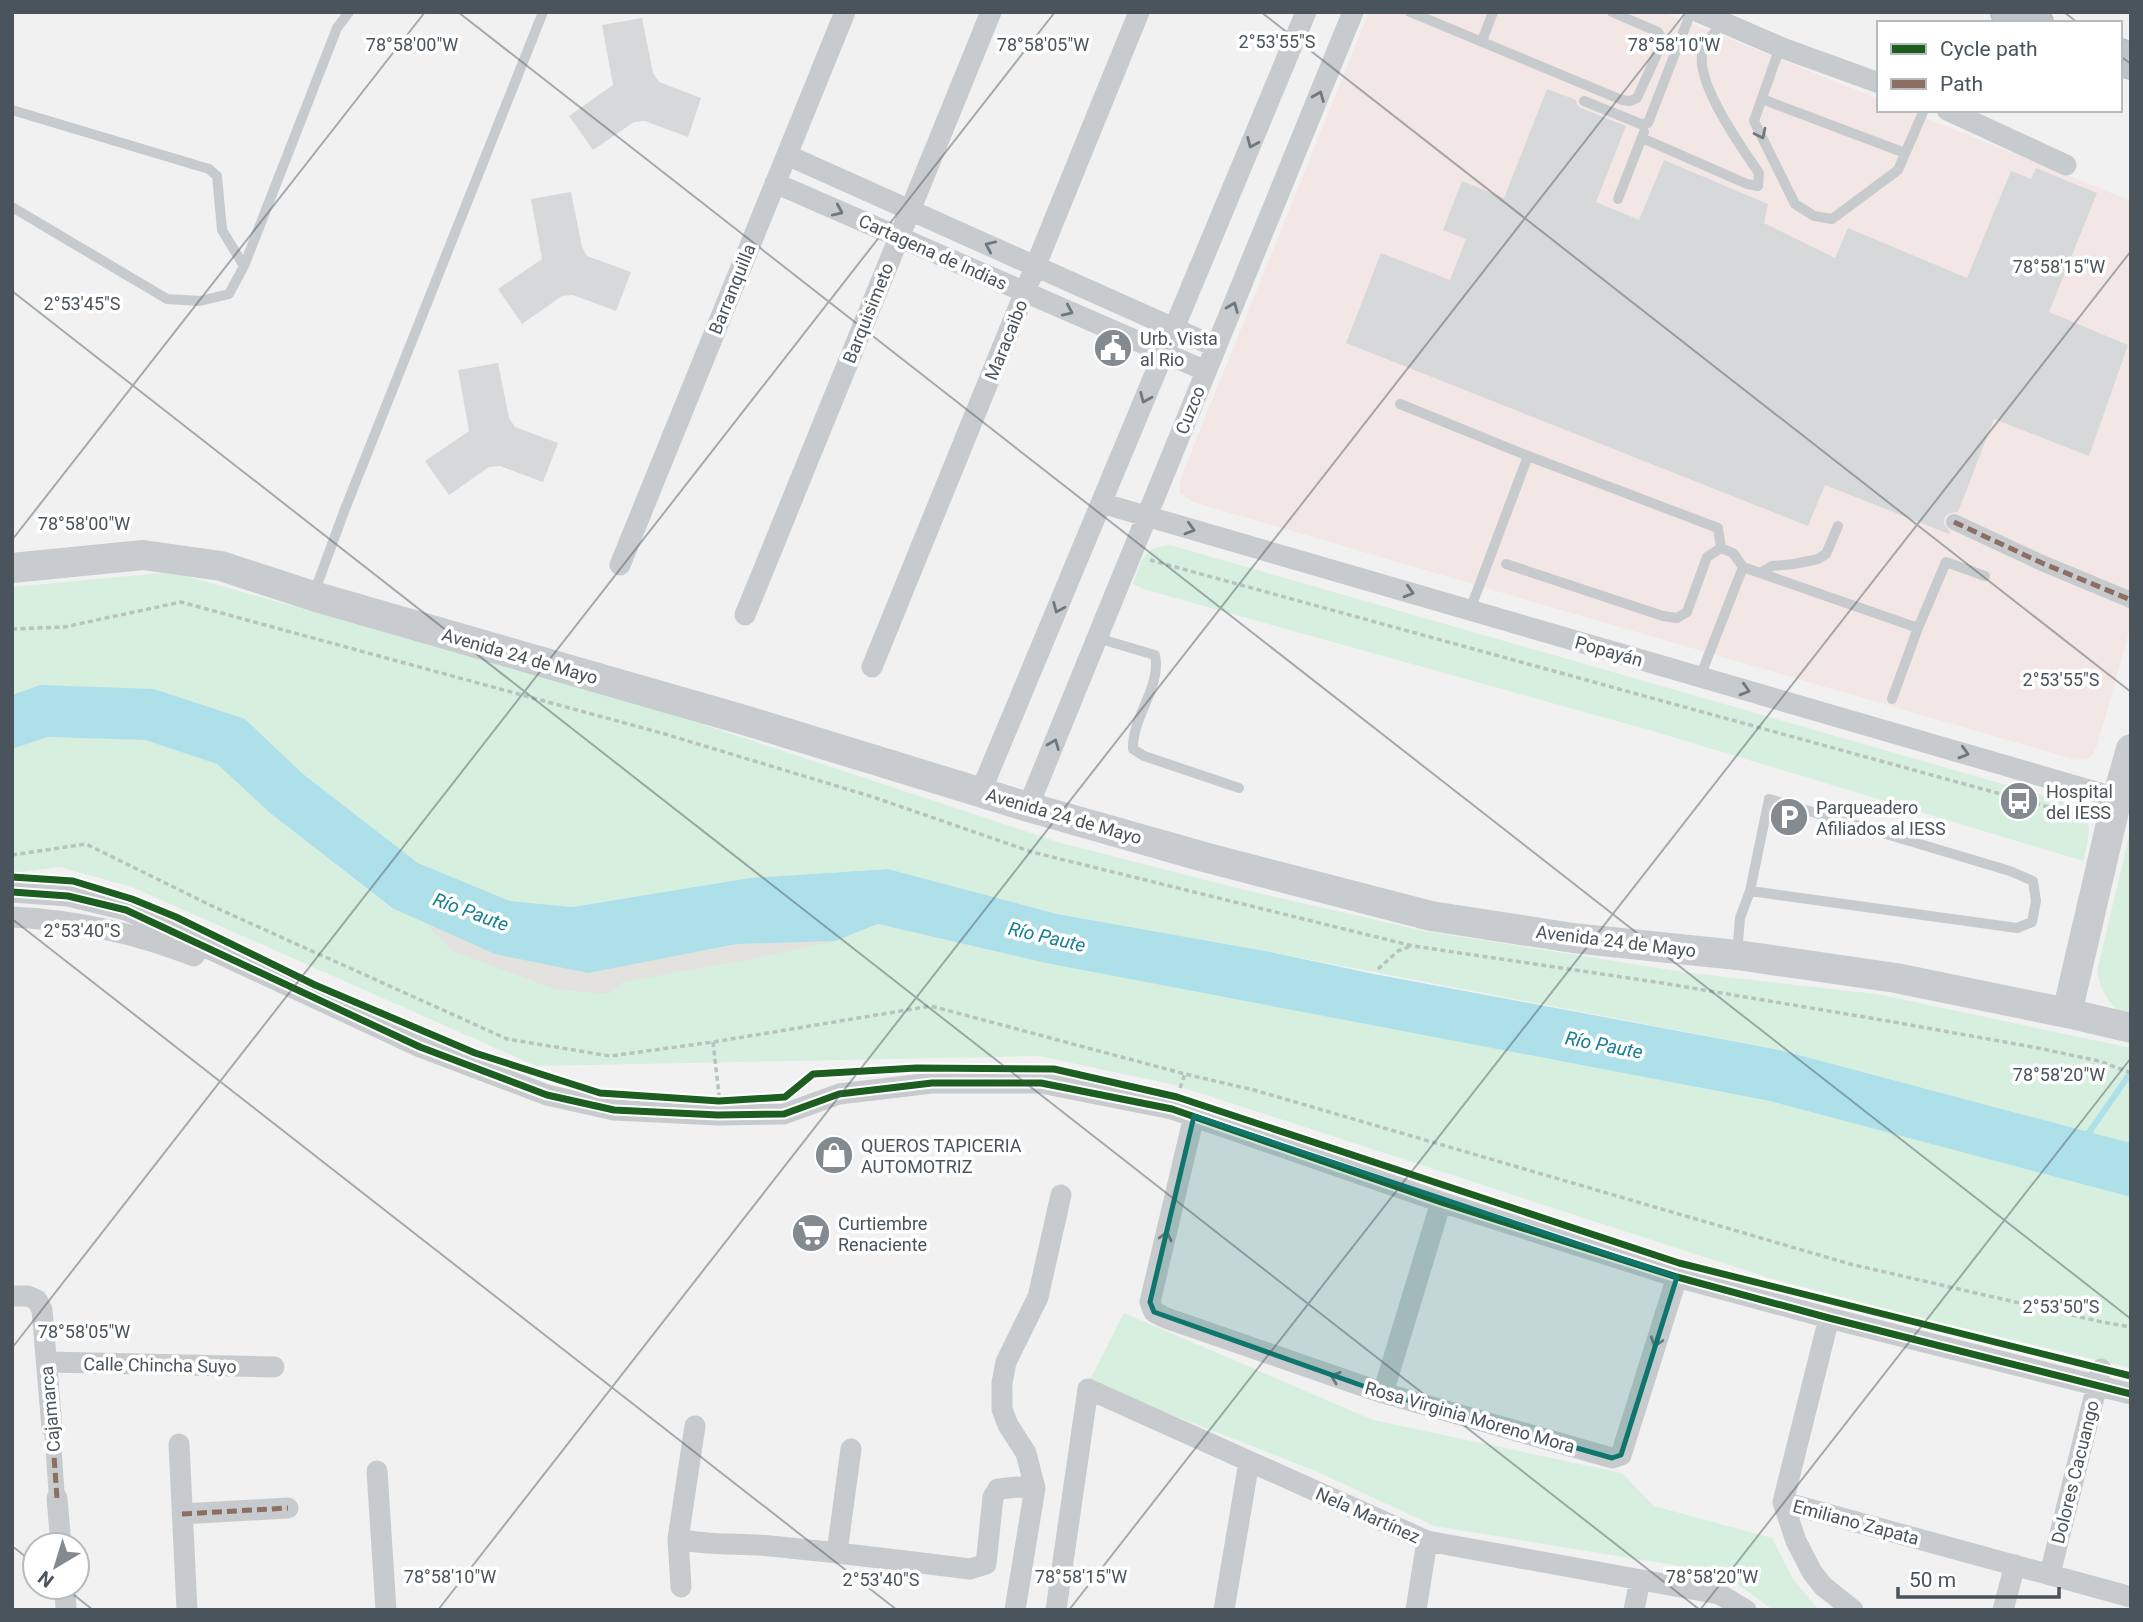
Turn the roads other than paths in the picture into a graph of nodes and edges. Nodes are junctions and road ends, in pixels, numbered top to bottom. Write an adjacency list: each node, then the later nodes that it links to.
1 (349, 12): 34 (lane)
2 (543, 12): 54 (lane)
3 (845, 12): 27 (street, Barranquilla)
4 (991, 12): 32 (street, Barquisimeto)
5 (1139, 12): 35 (street, Maracaibo)
6 (1307, 12): 37 (street, one-way to 37)
7 (1353, 12): 38 (street, Cuzco, one-way to 7)
8 (1410, 12): 16 (lane)
9 (1493, 12): 16 (lane)
10 (1612, 12): 16 (lane)
11 (1691, 12): 24 (lane)
12 (1699, 12): 15 (street)
13 (2009, 12): 14 (highway)
14 (2030, 21)
15 (1722, 22): 17 (street); 25 (lane)
16 (1482, 41)
17 (1780, 47): 18 (street); 19 (lane)
18 (1877, 82)
19 (1762, 99): 26 (lane); 26 (lane, one-way to 26)
20 (1584, 101): 24 (lane)
21 (12, 110): 34 (lane)
22 (1923, 112): 26 (lane)
23 (1951, 112): 28 (street)
24 (1648, 123): 25 (lane)
25 (1642, 138): 30 (lane)
26 (1905, 153)
27 (787, 155): 29 (street, Barranquilla); 32 (street, Cartagena de Indias)
28 (2066, 165)
29 (775, 183): 33 (street, Cartagena de Indias, one-way to 33); 49 (street, Barranquilla)
30 (1618, 199)
31 (12, 207): 34 (lane)
32 (910, 210): 33 (street, Barquisimeto); 35 (street, Cartagena de Indias, one-way to 32)
33 (899, 237): 36 (street, Cartagena de Indias); 57 (street, Barquisimeto)
34 (244, 266)
35 (1036, 267): 36 (street, Maracaibo); 37 (street, Cartagena de Indias)
36 (1025, 292): 39 (street, Cartagena de Indias, one-way to 39); 60 (street, Maracaibo)
37 (1174, 329): 38 (street, Cartagena de Indias); 39 (street)
38 (1216, 347): 40 (street, Cuzco)
39 (1164, 353): 40 (street, Cartagena de Indias); 43 (street, one-way to 43)
40 (1206, 371): 44 (street, Cuzco)
41 (1400, 404): 42 (lane)
42 (1528, 456): 47 (lane); 56 (lane)
43 (1101, 503): 44 (street, Popayán); 65 (street, one-way to 65)
44 (1147, 517): 56 (street, Popayán, one-way to 56); 59 (street, Cuzco)
45 (1954, 522): 55 (street)
46 (1838, 526): 52 (lane)
47 (1721, 548): 48 (lane); 50 (lane)
48 (1506, 564)
49 (620, 565)
50 (1743, 567): 52 (lane); 61 (lane)
51 (12, 568): 54 (main road, Avenida 24 de Mayo)
52 (1760, 573): 58 (lane)
53 (1985, 576): 58 (lane)
54 (313, 596): 65 (main road, Avenida 24 de Mayo)
55 (2131, 600)
56 (1470, 610): 61 (street, Popayán)
57 (745, 615)
58 (1918, 628): 62 (lane)
59 (1097, 638): 64 (lane); 66 (street, Cuzco, one-way to 59)
60 (872, 667)
61 (1700, 677): 67 (street, Popayán, one-way to 67)
62 (1892, 699)
63 (2131, 749): 67 (main road)
64 (1239, 789)
65 (981, 792): 66 (main road, Avenida 24 de Mayo)
66 (1028, 807): 71 (main road, Avenida 24 de Mayo)
67 (2114, 811): 72 (main road)
68 (1750, 891): 68 (lane); 71 (lane)
69 (12, 892): 74 (street)
70 (12, 917): 74 (street)
71 (1737, 955): 72 (main road, Avenida 24 de Mayo)
72 (2067, 1013): 73 (main road, Avenida 24 de Mayo)
73 (2131, 1028)
74 (420, 1047): 75 (street)
75 (1194, 1116): 77 (street); 84 (street, Rosa Virginia Moreno Mora, one-way to 75)
76 (1061, 1195): 92 (street)
77 (1441, 1202): 78 (street); 84 (street)
78 (1677, 1277): 80 (street); 84 (street, Rosa Virginia Moreno Mora, one-way to 84)
79 (12, 1296): 81 (street, Cajamarca)
80 (1829, 1318): 83 (street); 94 (street)
81 (47, 1362): 82 (street, Calle Chincha Suyo); 87 (street, Cajamarca)
82 (274, 1367)
83 (2099, 1377): 85 (street); 102 (street, Dolores Cacuango)
84 (1382, 1393)
85 (2131, 1394)
86 (695, 1426): 98 (street)
87 (52, 1429): 93 (street, Cajamarca)
88 (179, 1444): 96 (street)
89 (851, 1449): 100 (street)
90 (1249, 1462): 99 (street, Nela Martínez); 109 (street, Nela Martínez); 110 (street)
91 (377, 1471): 107 (street)
92 (1035, 1488): 100 (street); 108 (street)
93 (57, 1498): 97 (street, Cajamarca)
94 (1783, 1502): 101 (street, Emiliano Zapata); 114 (street)
95 (288, 1508): 96 (street)
96 (182, 1514): 106 (street)
97 (60, 1531)
98 (678, 1539): 100 (street); 104 (street)
99 (1427, 1541): 103 (street, Nela Martínez); 111 (street)
100 (837, 1552)
101 (2015, 1565): 102 (street, Emiliano Zapata); 115 (street)
102 (2050, 1574): 105 (street, Emiliano Zapata)
103 (1640, 1580): 112 (street); 113 (street, Nela Martínez)
104 (681, 1587)
105 (2131, 1597)
106 (187, 1610)
107 (386, 1610)
108 (1015, 1610)
109 (1056, 1610)
110 (1224, 1610)
111 (1416, 1610)
112 (1634, 1610)
113 (1746, 1610)
114 (1853, 1610)
115 (2003, 1610)

